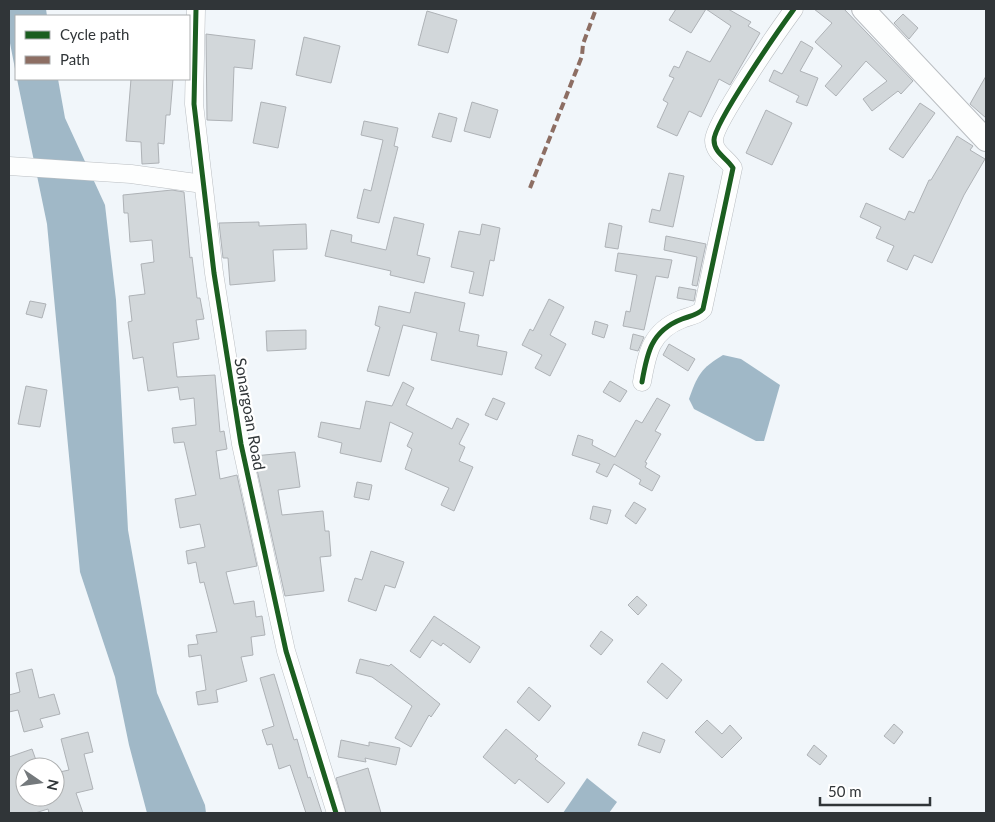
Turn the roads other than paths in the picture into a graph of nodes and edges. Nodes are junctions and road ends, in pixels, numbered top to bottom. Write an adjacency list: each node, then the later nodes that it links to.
1 (196, 9): 6 (street, Sonargoan Road)
2 (794, 9): 7 (street)
3 (862, 9): 4 (main road)
4 (986, 140)
5 (9, 166): 6 (street)
6 (203, 184): 8 (street, Sonargoan Road)
7 (642, 382)
8 (336, 813)

